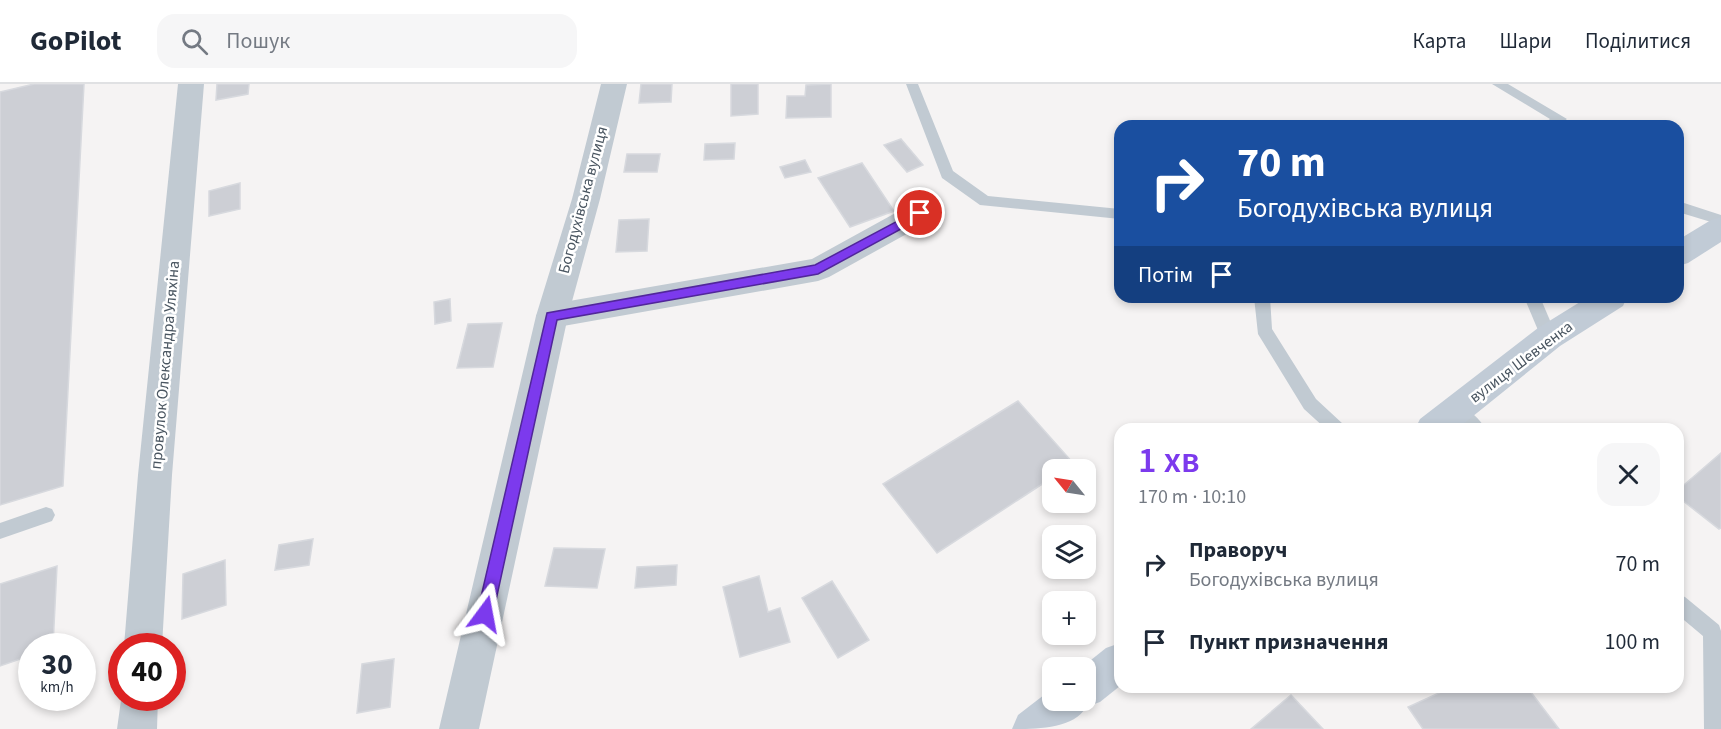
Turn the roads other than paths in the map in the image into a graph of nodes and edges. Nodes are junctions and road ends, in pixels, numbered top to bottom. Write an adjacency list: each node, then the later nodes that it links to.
1 (191, 84): 22 (street, провулок Олександра Уляхіна)
2 (614, 84): 15 (street, Богодухівська вулиця)
3 (912, 84): 8 (lane)
4 (1498, 84): 5 (lane)
5 (1558, 120)
6 (1684, 208): 9 (lane)
7 (920, 213): 15 (street)
8 (1114, 213)
9 (1721, 220)
10 (1721, 228): 11 (main road)
11 (1684, 251)
12 (1262, 303): 17 (lane)
13 (1535, 303): 16 (lane)
14 (1603, 303): 16 (main road, вулиця Шевченка)
15 (552, 316): 28 (street, Богодухівська вулиця)
16 (1549, 337): 18 (main road, вулиця Шевченка)
17 (1330, 423)
18 (1455, 423)
19 (45, 515): 20 (lane)
20 (0, 531)
21 (1684, 608): 30 (lane)
22 (144, 633)
23 (1114, 667): 24 (main road)
24 (1096, 680)
25 (138, 711): 27 (street)
26 (1056, 711): 29 (main road)
27 (137, 729)
28 (459, 729)
29 (1032, 729)
30 (1714, 729)

